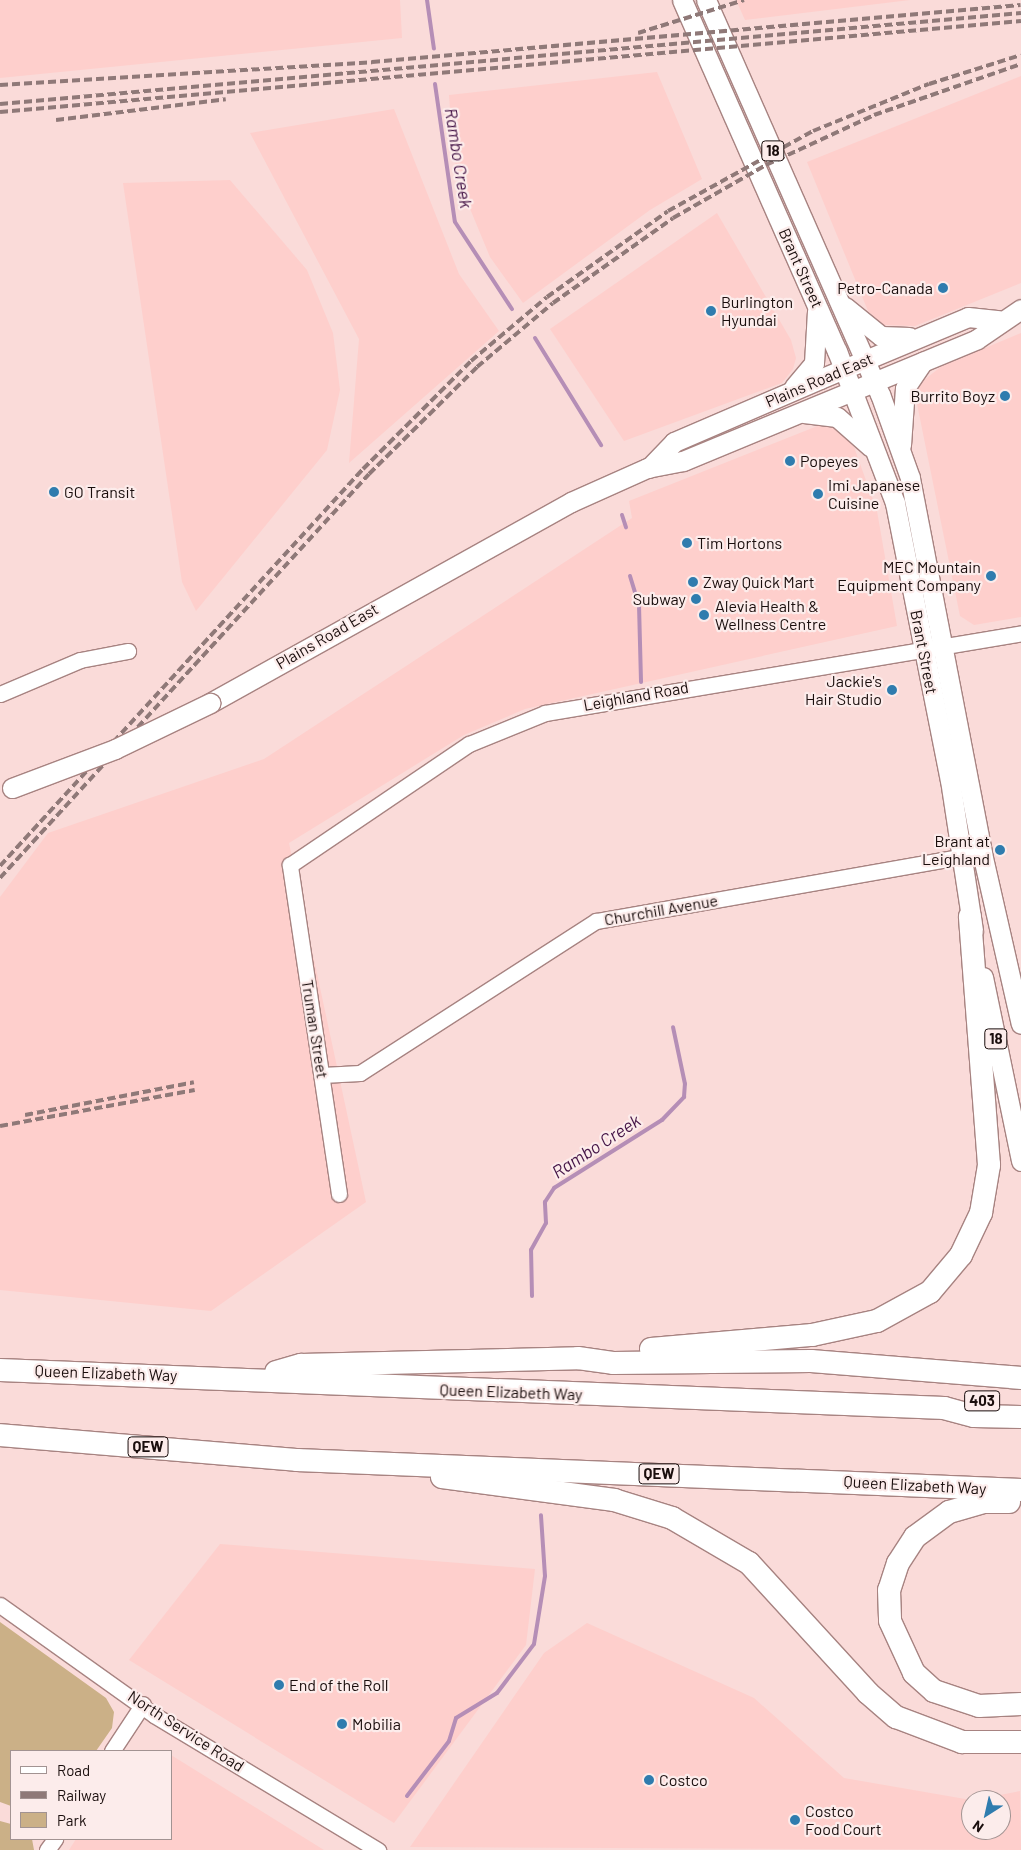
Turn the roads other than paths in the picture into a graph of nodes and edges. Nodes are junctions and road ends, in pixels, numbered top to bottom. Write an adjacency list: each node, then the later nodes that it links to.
1 (682, 0): 4 (main road, Brant Street / 18)
2 (706, 0): 3 (main road, Brant Street / 18)
3 (840, 303): 7 (main road); 8 (main road, Brant Street / 18)
4 (817, 304): 10 (main road, Brant Street / 18); 13 (main road)
5 (1021, 309): 6 (main road, Plains Road East)
6 (999, 320): 7 (main road, Plains Road East); 9 (main road, Plains Road East)
7 (926, 335): 8 (main road, Plains Road East)
8 (866, 360): 10 (main road, Plains Road East); 11 (main road, Brant Street / 18)
9 (923, 361): 11 (main road, Plains Road East); 15 (main road)
10 (845, 369): 12 (main road, Brant Street / 18); 13 (main road, Plains Road East)
11 (875, 381): 12 (main road, Plains Road East); 15 (main road, Brant Street / 18)
12 (853, 390): 14 (main road, Plains Road East); 16 (main road, Brant Street / 18)
13 (786, 393): 17 (main road, Plains Road East)
14 (795, 413): 16 (main road); 17 (main road, Plains Road East)
15 (901, 449): 19 (main road, Brant Street / 18)
16 (878, 454): 20 (main road, Brant Street / 18)
17 (649, 468): 23 (main road, Plains Road East, bridge)
18 (1021, 634): 19 (street, Leighland Road)
19 (944, 646): 20 (street, Leighland Road); 24 (main road, Brant Street / 18)
20 (922, 649): 24 (main road, Brant Street / 18); 25 (street, Leighland Road)
21 (128, 650): 22 (street)
22 (0, 694)
23 (6, 790)
24 (973, 854): 26 (main road, Brant Street / 18); 27 (main road, Brant Street / 18); 28 (street, Churchill Avenue)
25 (290, 865): 28 (street, Truman Street)
26 (970, 917): 29 (main road, Brant Street / 18); 31 (highway)
27 (1021, 1024)
28 (322, 1075): 30 (street, Truman Street)
29 (1021, 1161)
30 (339, 1194)
31 (578, 1358): 33 (highway); 34 (highway)
32 (0, 1370): 33 (highway, Queen Elizabeth Way)
33 (256, 1378): 36 (highway, Queen Elizabeth Way)
34 (1021, 1378)
35 (1021, 1403): 36 (highway, 403)
36 (944, 1408): 37 (highway, Queen Elizabeth Way)
37 (1021, 1417)
38 (0, 1435): 39 (highway, Queen Elizabeth Way / QEW)
39 (297, 1460): 40 (highway, Queen Elizabeth Way / QEW); 45 (highway)
40 (1021, 1490)
41 (1021, 1502): 44 (highway)
42 (0, 1605): 43 (street, North Service Road)
43 (143, 1704): 46 (street); 47 (street, North Service Road)
44 (1021, 1704)
45 (1021, 1742)
46 (113, 1750)
47 (378, 1850)

